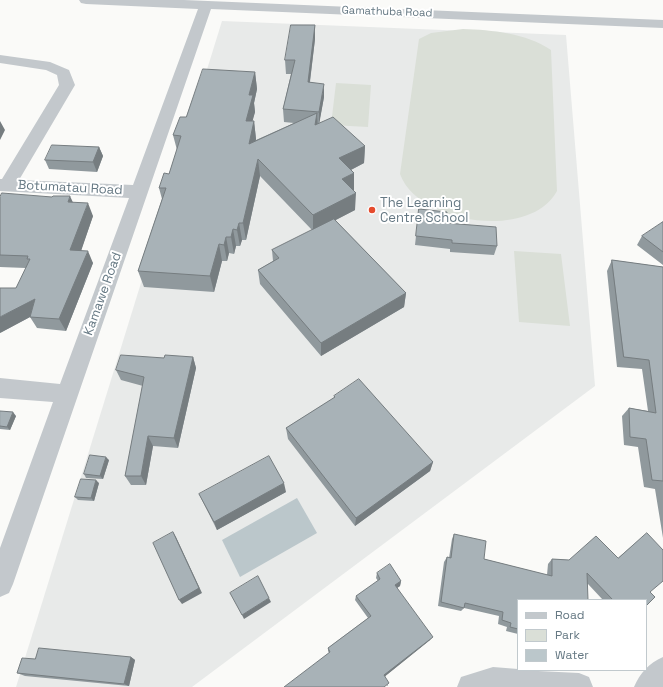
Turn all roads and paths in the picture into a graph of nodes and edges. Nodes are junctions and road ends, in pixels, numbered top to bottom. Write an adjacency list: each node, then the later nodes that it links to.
1 (86, 0): 2 (street, Gamathuba Road)
2 (206, 5): 3 (street, Gamathuba Road); 6 (street, Kamawe Road)
3 (663, 24)
4 (0, 59): 5 (street)
5 (4, 185): 6 (street, Botumatau Road)
6 (140, 192): 8 (street, Kamawe Road)
7 (0, 388): 8 (street)
8 (67, 394): 9 (street, Kamawe Road)
9 (0, 584)
10 (663, 672): 13 (street)
11 (471, 687): 12 (street)
12 (579, 687)
13 (648, 687)

